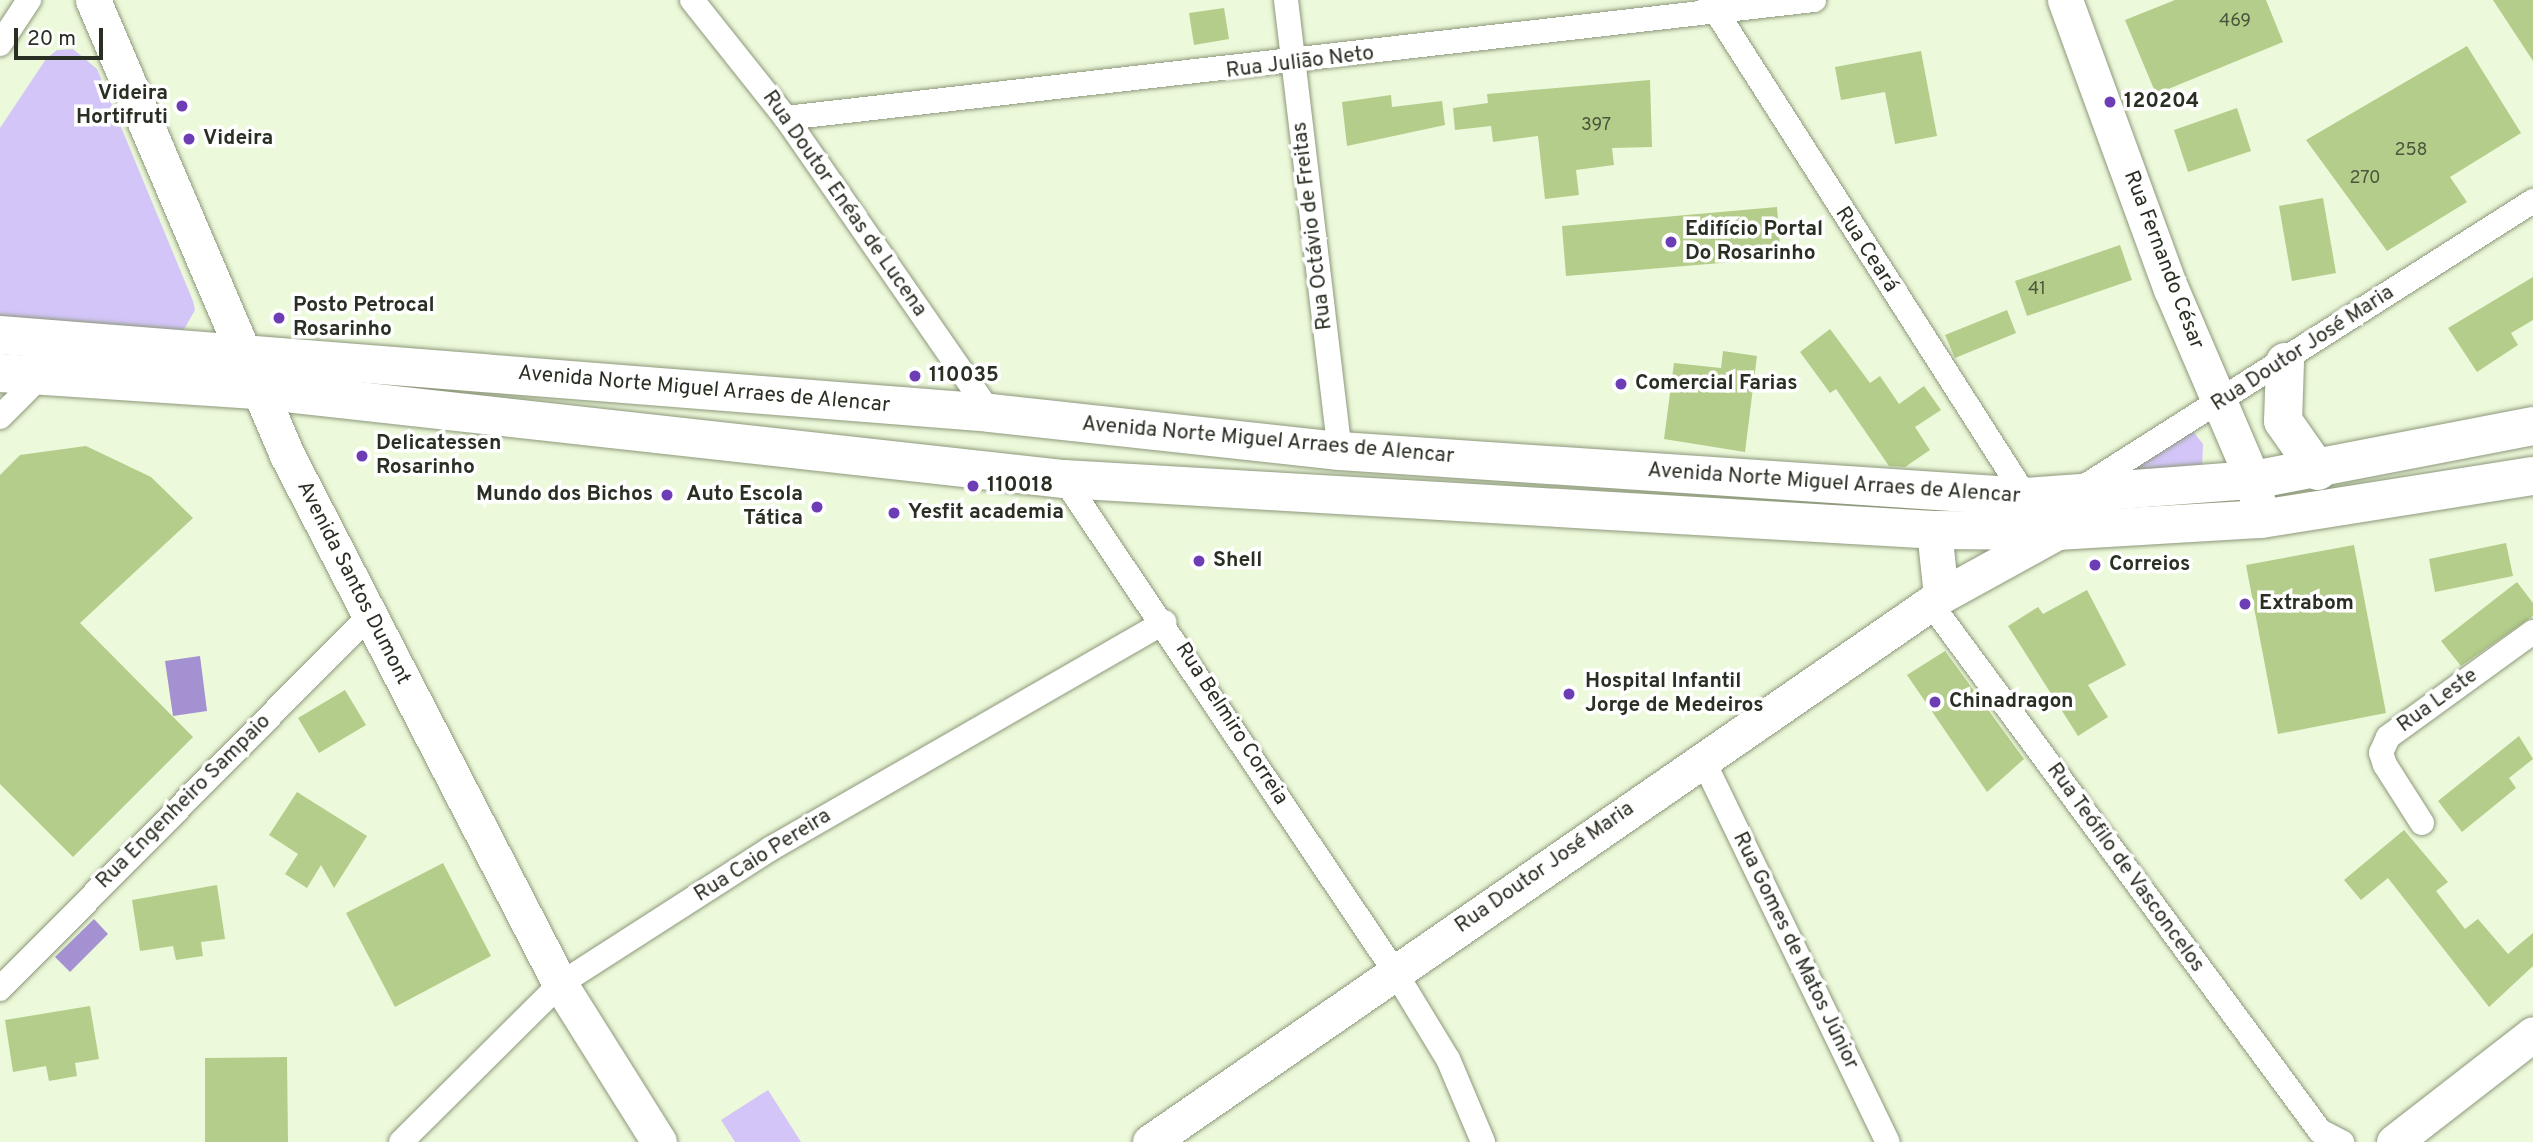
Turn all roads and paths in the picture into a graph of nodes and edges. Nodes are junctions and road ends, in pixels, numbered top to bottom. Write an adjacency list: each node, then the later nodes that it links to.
1 (30, 0): 8 (street)
2 (93, 0): 13 (street, Avenida Santos Dumont)
3 (692, 0): 10 (street, Rua Doutor Enéas de Lucena)
4 (1286, 0): 9 (street, Rua Octávio de Freitas)
5 (1814, 0): 7 (street, Rua Julião Neto)
6 (2065, 0): 18 (street, Rua Fernando César)
7 (1713, 6): 9 (street, Rua Julião Neto); 28 (street, Rua Ceará)
8 (0, 44)
9 (1294, 64): 10 (street, Rua Julião Neto); 22 (street, Rua Octávio de Freitas)
10 (786, 118): 19 (street, Rua Doutor Enéas de Lucena)
11 (2533, 201): 14 (street, Rua Doutor José Maria)
12 (0, 335): 13 (main road, Avenida Norte Miguel Arraes de Alencar)
13 (242, 352): 17 (street, Avenida Santos Dumont); 19 (main road, Avenida Norte Miguel Arraes de Alencar)
14 (2285, 362): 18 (street, Rua Doutor José Maria); 23 (main road)
15 (0, 373): 16 (main road, Avenida Norte Miguel Arraes de Alencar)
16 (43, 374): 17 (main road, Avenida Norte Miguel Arraes de Alencar); 20 (street)
17 (258, 390): 24 (main road, Avenida Norte Miguel Arraes de Alencar); 33 (street, Avenida Santos Dumont)
18 (2221, 402): 25 (street, Rua Fernando César); 27 (street, Rua Doutor José Maria)
19 (990, 413): 22 (main road, Avenida Norte Miguel Arraes de Alencar)
20 (0, 417)
21 (2533, 426): 23 (main road, Avenida Norte Miguel Arraes de Alencar)
22 (1340, 451): 28 (main road, Avenida Norte Miguel Arraes de Alencar)
23 (2318, 471): 25 (main road, Avenida Norte Miguel Arraes de Alencar)
24 (1064, 479): 30 (main road, Avenida Norte Miguel Arraes de Alencar); 34 (street, Rua Belmiro Correia)
25 (2253, 480): 27 (main road, Avenida Norte Miguel Arraes de Alencar); 29 (street, Rua Fernando César)
26 (2530, 483): 29 (main road, Avenida Norte Miguel Arraes de Alencar)
27 (2072, 495): 28 (main road, Avenida Norte Miguel Arraes de Alencar)
28 (2026, 498)
29 (2261, 519): 31 (main road, Avenida Norte Miguel Arraes de Alencar)
30 (1934, 530): 31 (main road, Avenida Norte Miguel Arraes de Alencar); 32 (street)
31 (2059, 531): 32 (street, Rua Doutor José Maria)
32 (1936, 600): 36 (street, Rua Doutor José Maria); 42 (street, Rua Teófilo de Vasconcelos)
33 (369, 616): 39 (street, Avenida Santos Dumont); 40 (street, Rua Engenheiro Sampaio)
34 (1164, 622): 38 (street, Rua Belmiro Correia); 39 (street, Rua Caio Pereira)
35 (2533, 632): 37 (street, Rua Leste)
36 (1703, 760): 38 (street, Rua Doutor José Maria); 48 (street, Rua Gomes de Matos Júnior)
37 (2422, 823)
38 (1395, 972): 46 (street, Rua Doutor José Maria); 47 (street, Rua Belmiro Correia)
39 (560, 984): 44 (street, Rua Caio Pereira); 45 (street, Avenida Santos Dumont)
40 (0, 989)
41 (2533, 1034): 43 (street)
42 (2328, 1138)
43 (2411, 1138)
44 (401, 1142)
45 (659, 1142)
46 (1150, 1142)
47 (1482, 1142)
48 (1888, 1142)

